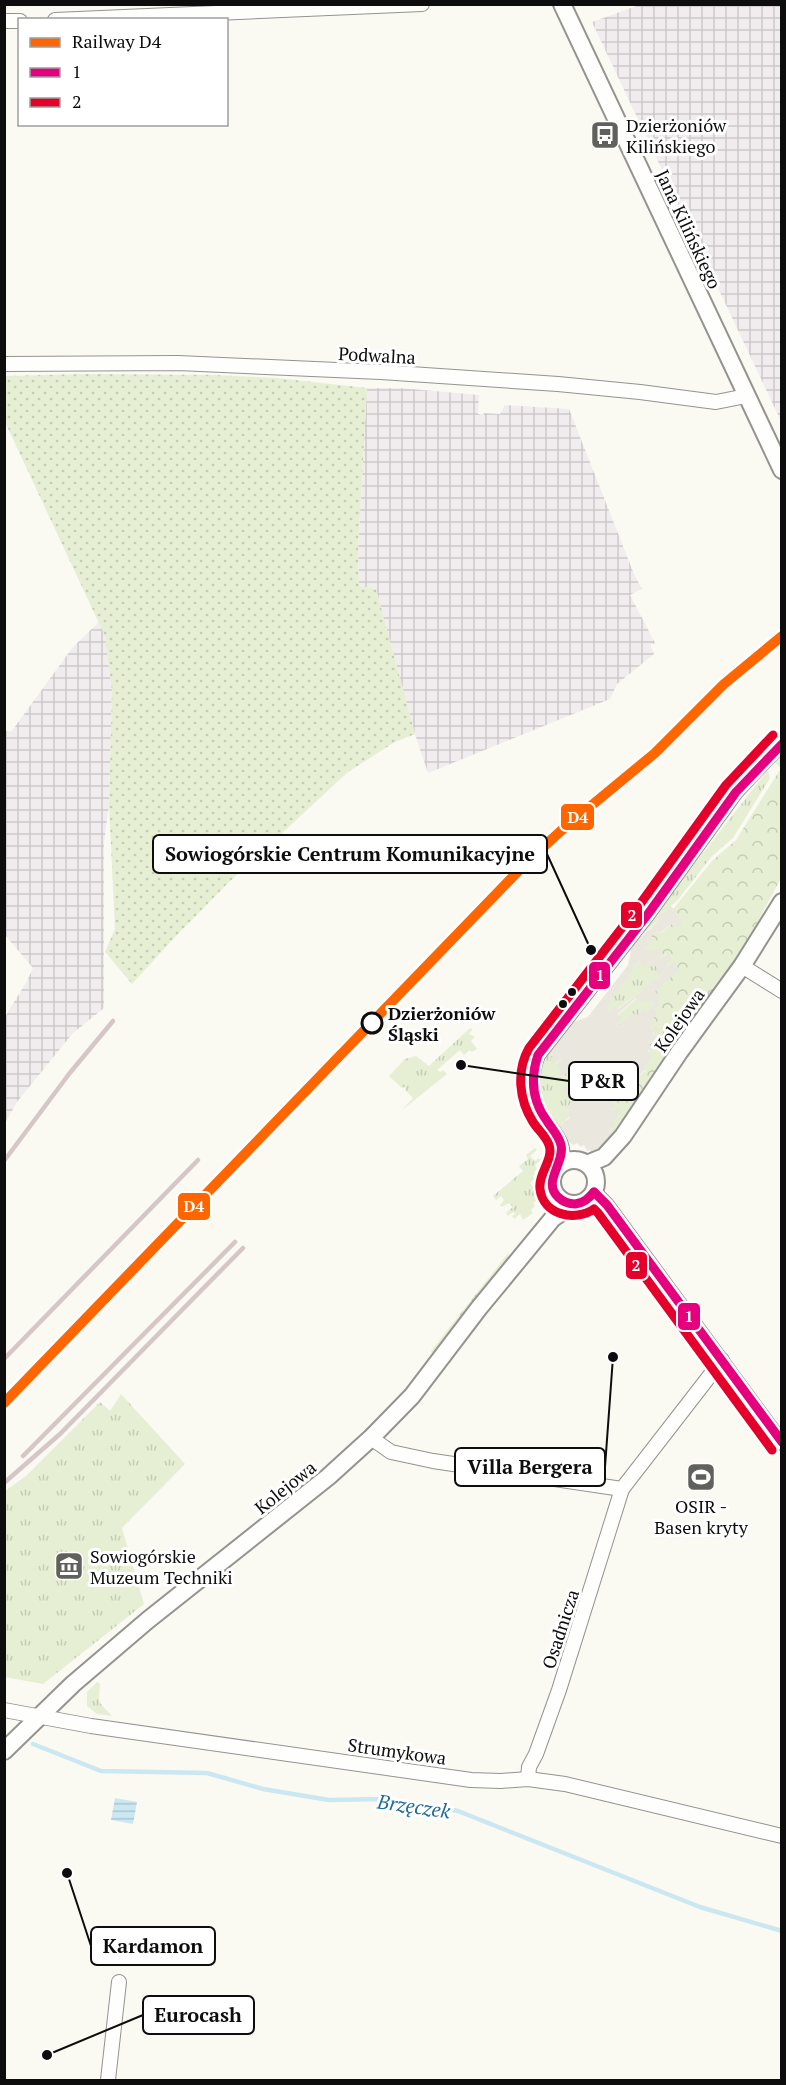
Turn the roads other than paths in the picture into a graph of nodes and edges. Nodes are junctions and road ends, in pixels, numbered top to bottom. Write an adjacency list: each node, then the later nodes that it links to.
1 (422, 4): 3 (street)
2 (562, 4): 5 (street, Jana Kilińskiego)
3 (101, 18)
4 (4, 364): 5 (street, Podwalna)
5 (746, 396): 6 (street, Jana Kilińskiego)
6 (782, 470)
7 (782, 742): 11 (street)
8 (782, 902): 9 (street, Kolejowa)
9 (742, 966): 10 (street); 12 (street, Kolejowa)
10 (782, 991)
11 (561, 1164): 12 (street); 14 (street)
12 (591, 1169): 13 (street)
13 (594, 1192): 14 (street); 15 (street)
14 (567, 1202): 16 (street, Kolejowa)
15 (722, 1360): 17 (street); 18 (street, Osadnicza)
16 (371, 1438): 18 (street); 20 (street, Kolejowa)
17 (782, 1443)
18 (622, 1489): 22 (street, Osadnicza)
19 (4, 1710): 20 (street, Strumykowa)
20 (39, 1717): 21 (street, Kolejowa); 22 (street, Strumykowa)
21 (4, 1751)
22 (528, 1779): 23 (street, Strumykowa)
23 (782, 1836)
24 (119, 1982): 25 (street)
25 (108, 2080)

